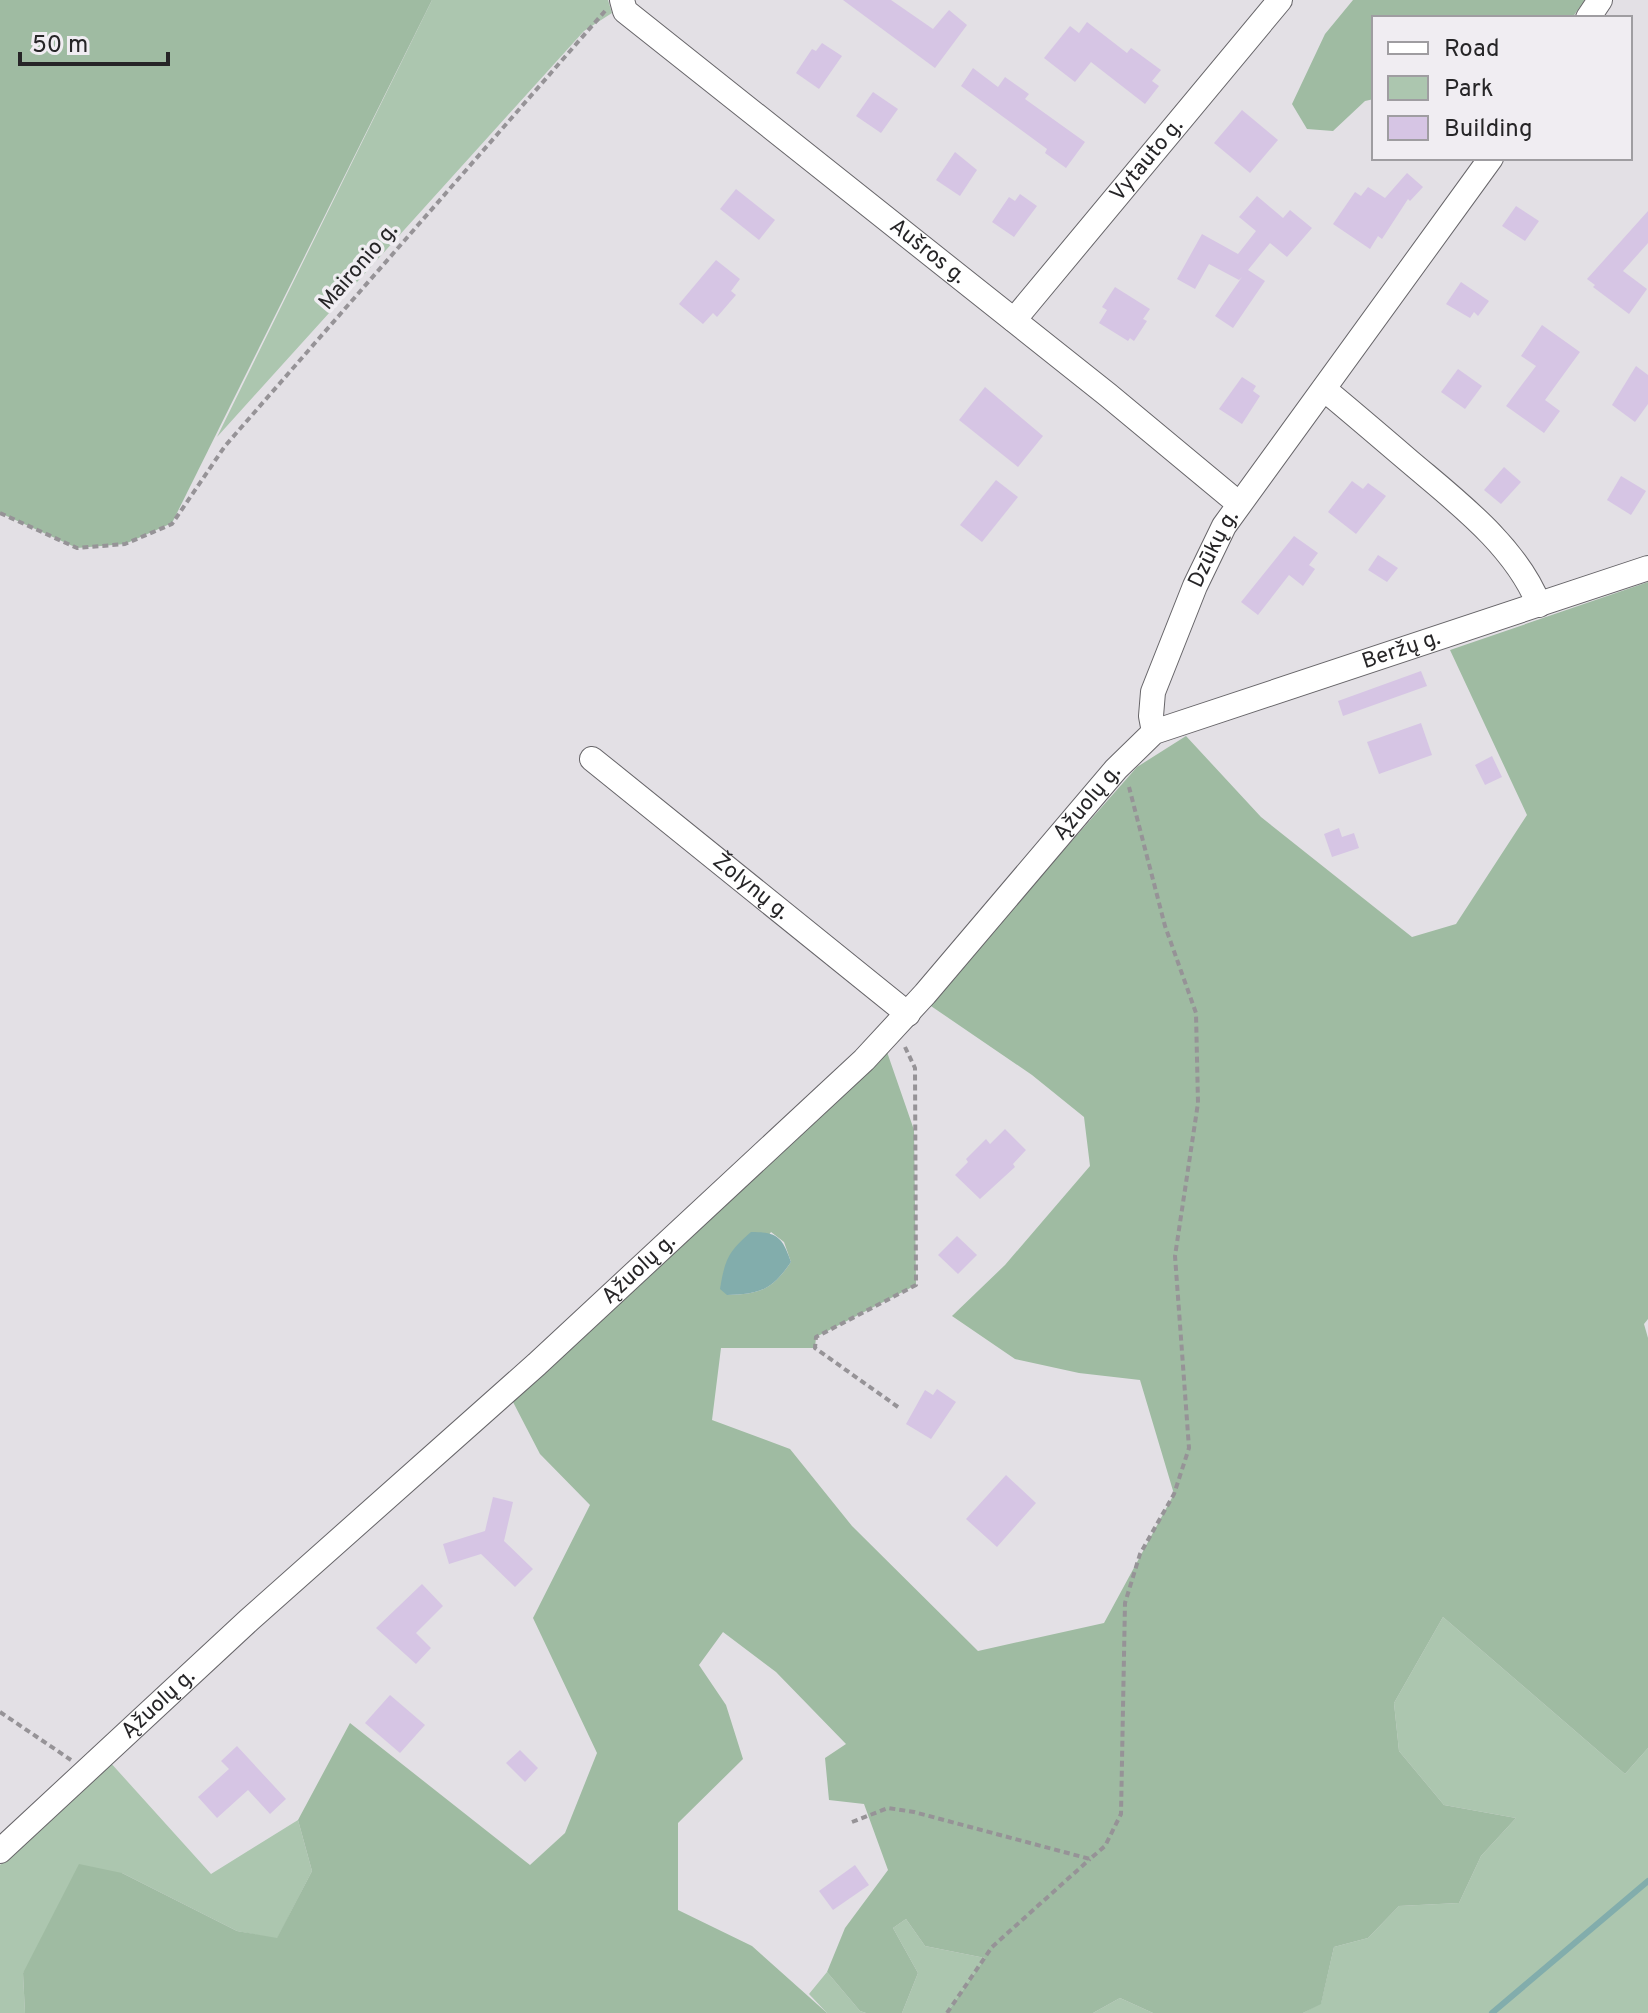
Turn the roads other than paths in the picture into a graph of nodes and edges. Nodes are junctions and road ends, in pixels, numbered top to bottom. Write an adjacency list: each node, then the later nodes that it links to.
1 (1280, 0): 4 (street, Vytauto g.)
2 (613, 5): 4 (street, Aušros g.)
3 (1490, 160): 5 (street, Dzūkų g.)
4 (1014, 320): 6 (street, Aušros g.)
5 (1324, 389): 6 (street, Dzūkų g.); 8 (street)
6 (1238, 503): 9 (street, Dzūkų g.)
7 (1648, 568): 8 (street, Beržų g.)
8 (1539, 605): 9 (street, Beržų g.)
9 (1154, 732): 11 (street, Ąžuolų g.)
10 (592, 759): 11 (street, Žolynų g.)
11 (908, 1014): 12 (street, Ąžuolų g.)
12 (0, 1851)

